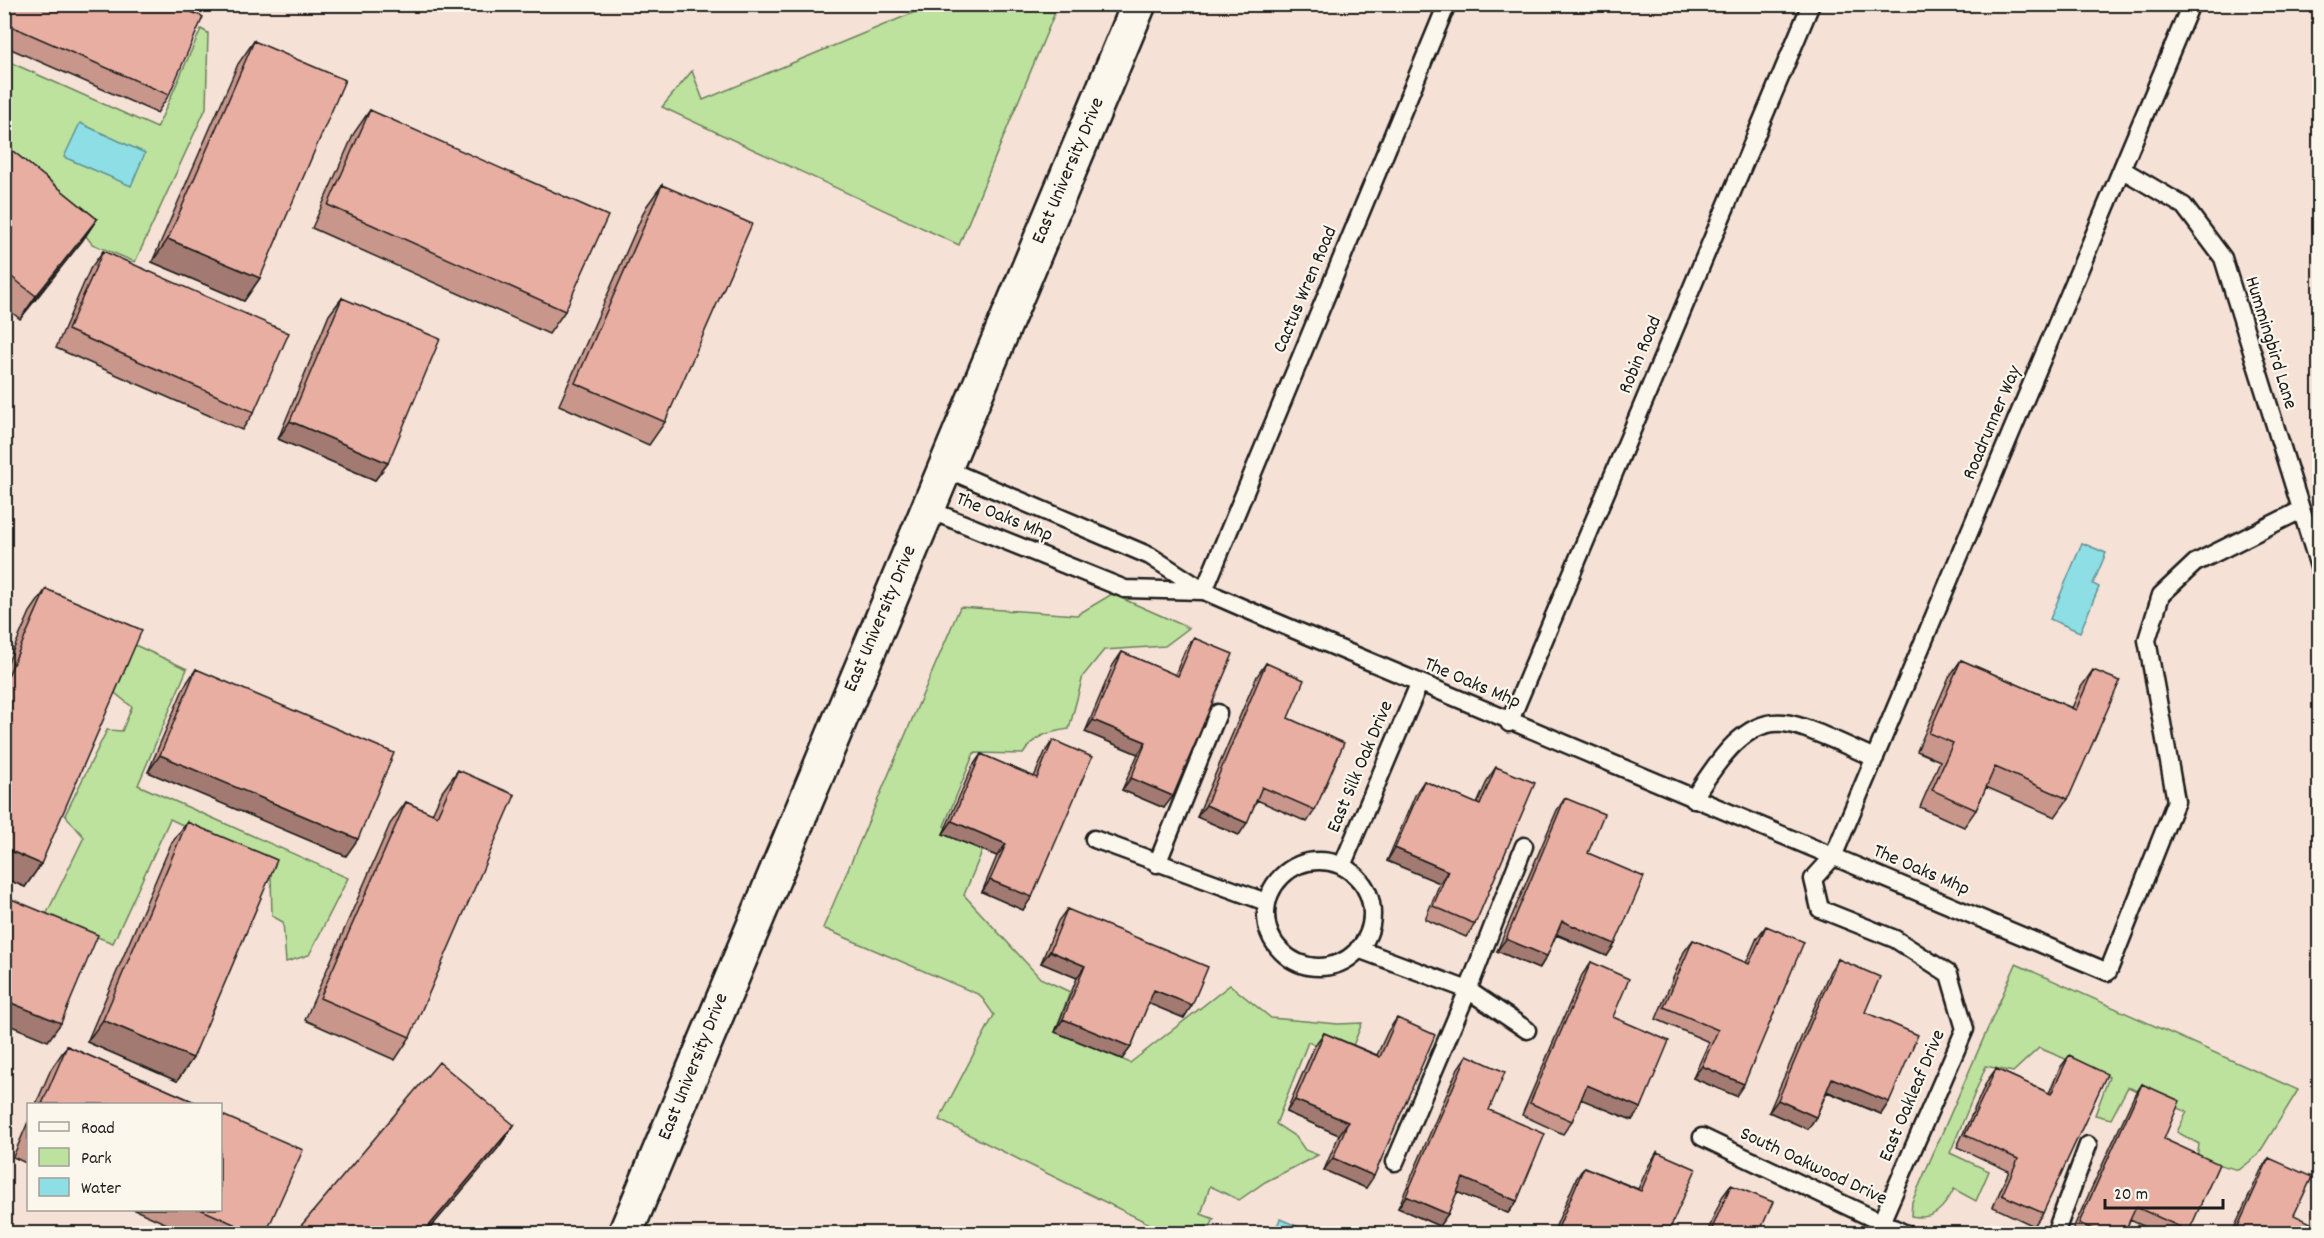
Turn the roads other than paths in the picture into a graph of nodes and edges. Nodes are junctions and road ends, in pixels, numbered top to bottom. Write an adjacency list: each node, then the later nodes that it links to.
1 (1139, 4): 6 (main road, East University Drive)
2 (1447, 4): 10 (lane, Cactus Wren Road)
3 (1811, 4): 13 (lane, Robin Road)
4 (2191, 4): 5 (lane, Roadrunner Way)
5 (2123, 170): 8 (lane, Hummingbird Lane); 14 (lane, Roadrunner Way)
6 (944, 468): 7 (main road, East University Drive); 10 (lane, The Oaks Mhp)
7 (927, 509): 10 (lane, The Oaks Mhp); 30 (main road, East University Drive)
8 (2299, 511): 9 (lane, Hummingbird Lane); 18 (lane, The Oaks Mhp)
9 (2319, 570)
10 (1204, 591): 11 (lane, The Oaks Mhp)
11 (1419, 684): 13 (lane, The Oaks Mhp); 20 (lane, East Silk Oak Drive)
12 (1218, 713): 19 (lane)
13 (1509, 723): 15 (lane, The Oaks Mhp)
14 (1875, 758): 15 (lane); 18 (lane, Roadrunner Way)
15 (1693, 799): 18 (lane, The Oaks Mhp)
16 (1094, 839): 19 (lane)
17 (1524, 846): 24 (lane)
18 (1833, 857): 22 (lane, Roadrunner Way)
19 (1157, 864): 21 (lane)
20 (1342, 866): 21 (lane); 23 (lane)
21 (1266, 902): 23 (lane)
22 (1820, 909): 29 (lane, East Oakleaf Drive)
23 (1358, 950): 24 (lane)
24 (1467, 990): 25 (lane); 28 (lane)
25 (1527, 1030)
26 (1702, 1137): 29 (lane, South Oakwood Drive)
27 (2088, 1146): 32 (lane)
28 (1395, 1162)
29 (1879, 1228): 31 (lane, South Oakwood Drive)
30 (625, 1233)
31 (1906, 1233)
32 (2055, 1233)

